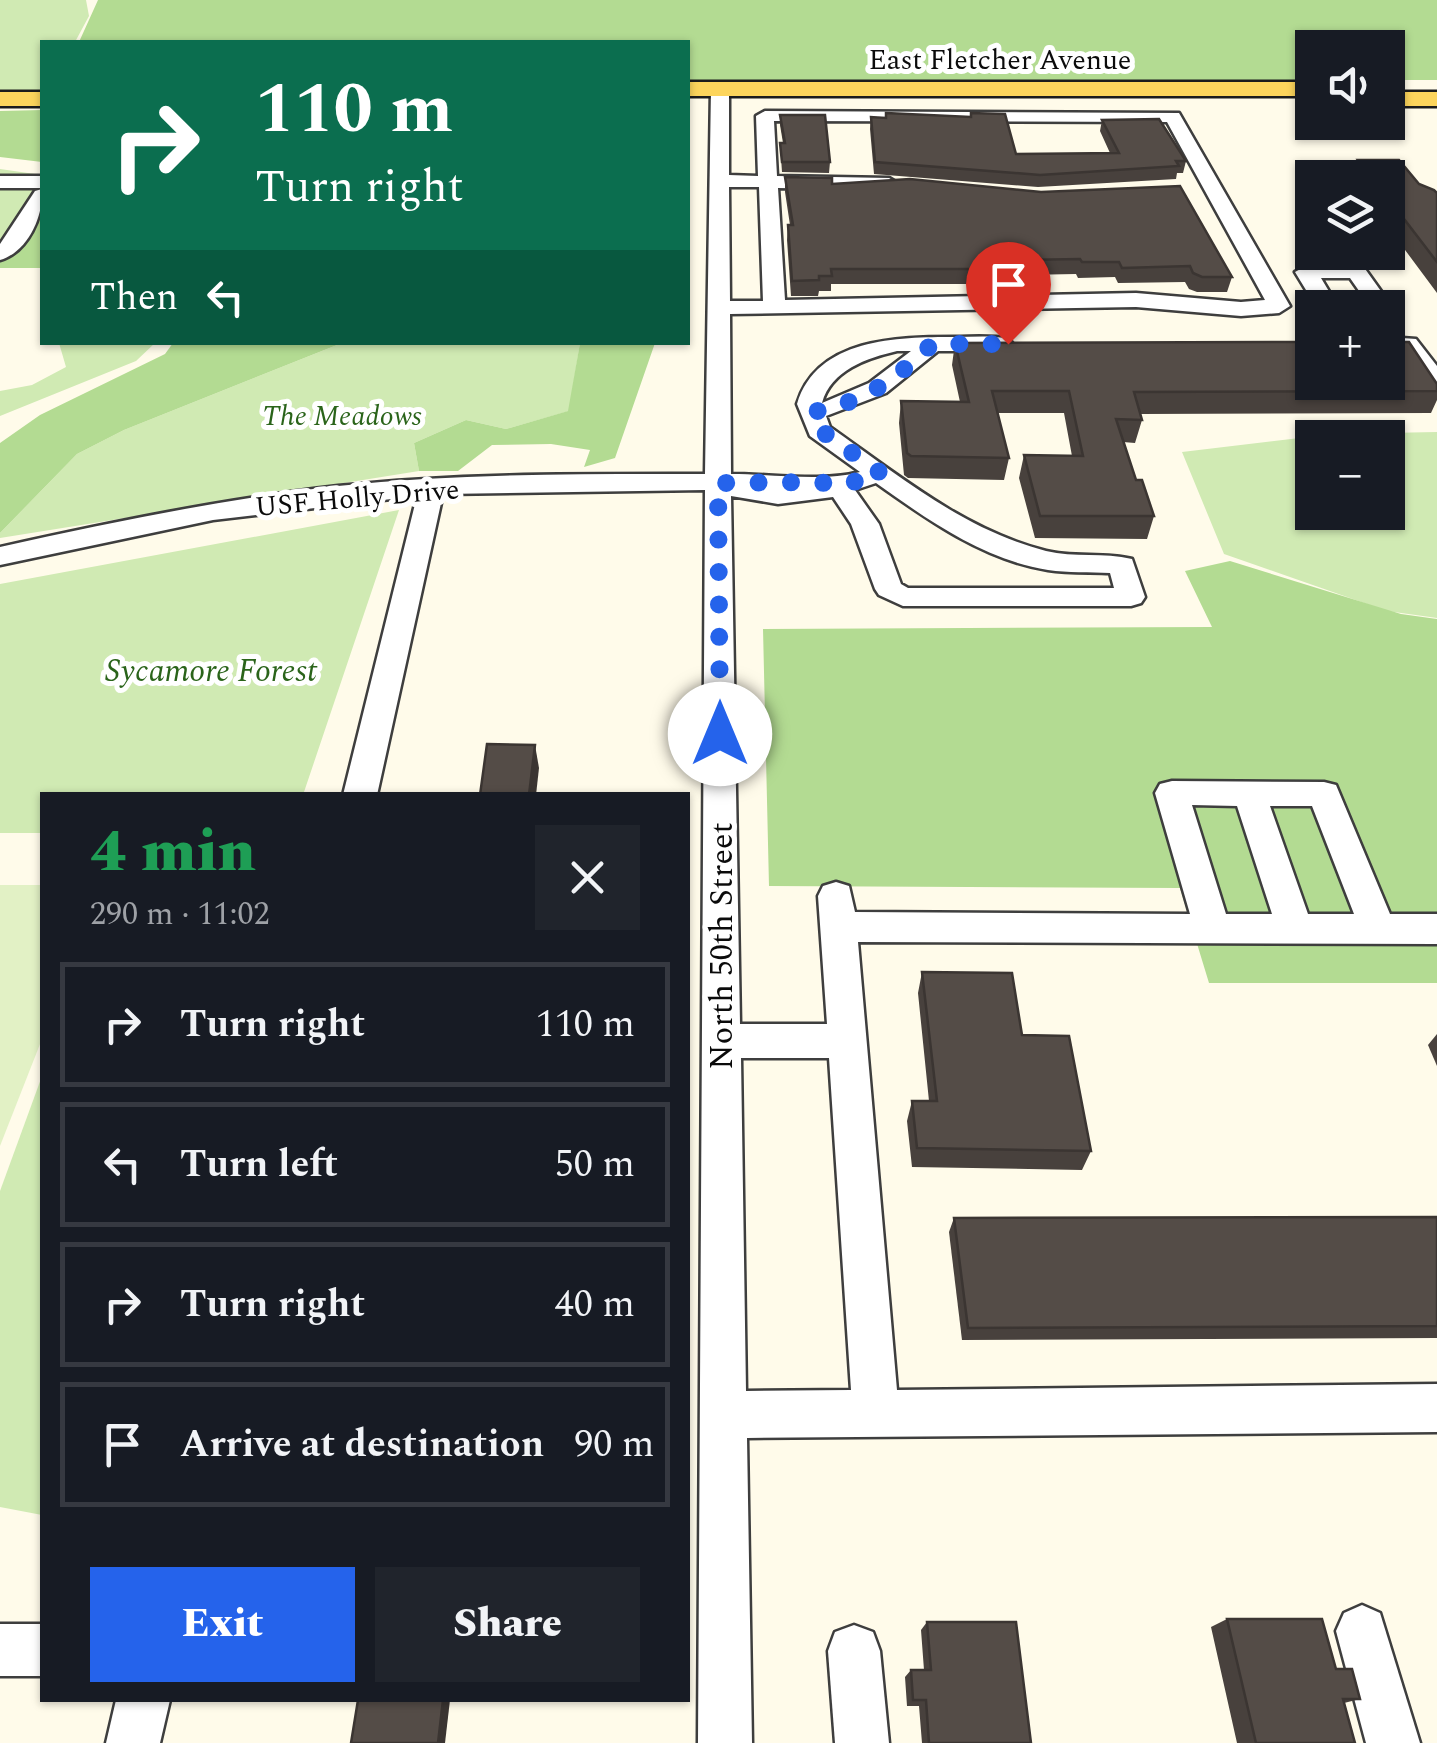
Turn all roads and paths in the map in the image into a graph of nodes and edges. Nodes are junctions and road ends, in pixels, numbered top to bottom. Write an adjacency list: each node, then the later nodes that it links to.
1 (690, 89): 5 (main road, East Fletcher Avenue)
2 (1295, 89): 5 (main road, East Fletcher Avenue)
3 (1405, 89): 4 (main road)
4 (1437, 89)
5 (720, 94): 9 (main road, East Fletcher Avenue); 11 (main road, East Fletcher Avenue); 14 (street, North 50th Street)
6 (1437, 98): 10 (main road)
7 (0, 99): 8 (main road)
8 (40, 99)
9 (1295, 99)
10 (1405, 99)
11 (690, 100)
12 (0, 109): 13 (main road)
13 (40, 109)
14 (720, 180): 15 (street); 24 (street, North 50th Street)
15 (770, 181): 18 (street); 23 (street); 23 (street)
16 (0, 182): 17 (street)
17 (40, 182)
18 (909, 184)
19 (40, 198): 20 (street)
20 (0, 254)
21 (1315, 270): 22 (street)
22 (1317, 290)
23 (774, 306): 24 (street)
24 (719, 308): 31 (street, North 50th Street)
25 (932, 344): 26 (street); 29 (street); 29 (street)
26 (1028, 344)
27 (1405, 351): 28 (street)
28 (1437, 382)
29 (812, 412): 30 (street)
30 (882, 474): 32 (street, USF Holly Drive); 32 (street)
31 (718, 483): 32 (street, USF Holly Drive); 33 (street, USF Holly Drive); 41 (street, North 50th Street)
32 (839, 486)
33 (432, 487): 34 (street, USF Holly Drive); 35 (street)
34 (0, 556)
35 (361, 792)
36 (1249, 793): 37 (street); 38 (street); 39 (street)
37 (1212, 928): 38 (street); 42 (street)
38 (1296, 928): 39 (street)
39 (1378, 928): 40 (street)
40 (1437, 929)
41 (722, 1040): 42 (street); 44 (street, North 50th Street)
42 (847, 1041): 45 (street)
43 (1437, 1408): 45 (street)
44 (724, 1415): 45 (street); 52 (street, North 50th Street)
45 (876, 1416)
46 (1362, 1631): 54 (street)
47 (0, 1650): 48 (street)
48 (40, 1650)
49 (854, 1651): 53 (street)
50 (142, 1702): 51 (street)
51 (132, 1743)
52 (725, 1743)
53 (862, 1743)
54 (1393, 1743)

